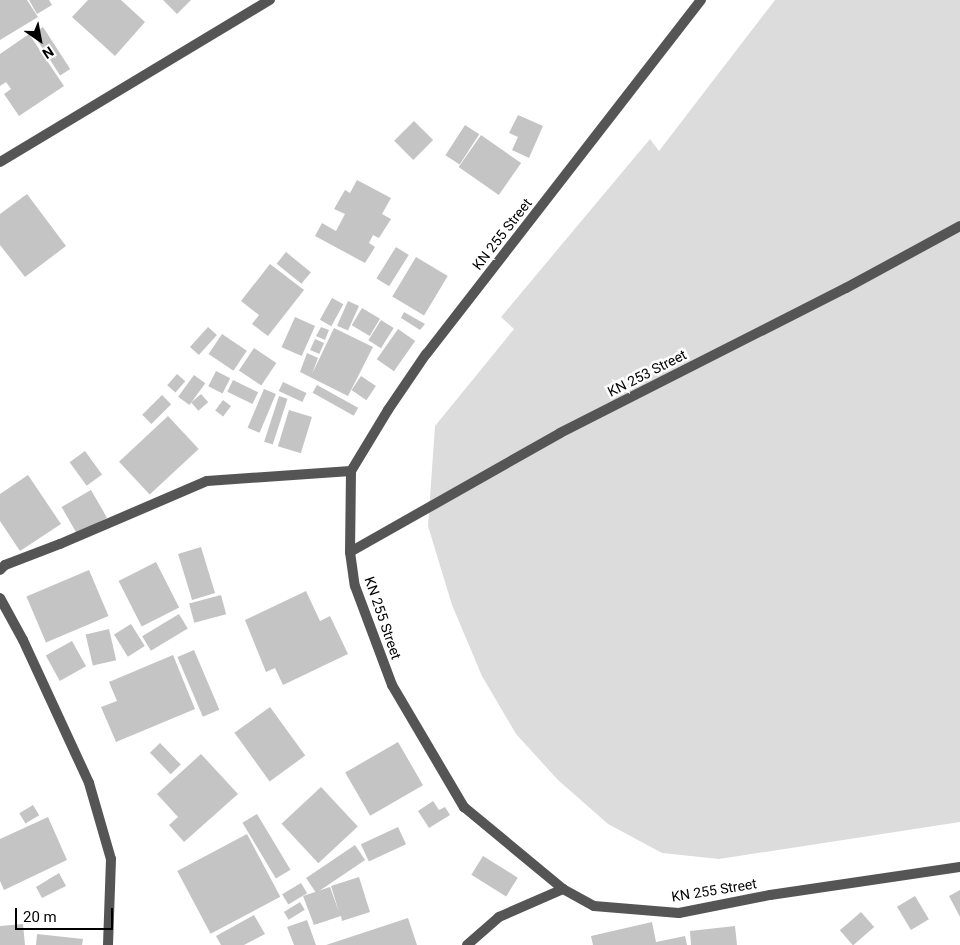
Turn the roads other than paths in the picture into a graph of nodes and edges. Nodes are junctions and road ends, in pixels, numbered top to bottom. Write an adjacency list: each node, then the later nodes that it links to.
1 (270, 0): 3 (street)
2 (701, 0): 5 (street, KN 255 Street)
3 (0, 162)
4 (960, 226): 6 (street, KN 253 Street)
5 (351, 471): 6 (street, KN 255 Street); 7 (street)
6 (350, 552): 10 (street, KN 255 Street)
7 (0, 570)
8 (0, 598): 11 (street)
9 (960, 867): 10 (street, KN 255 Street)
10 (563, 889): 12 (street)
11 (108, 945)
12 (467, 945)

